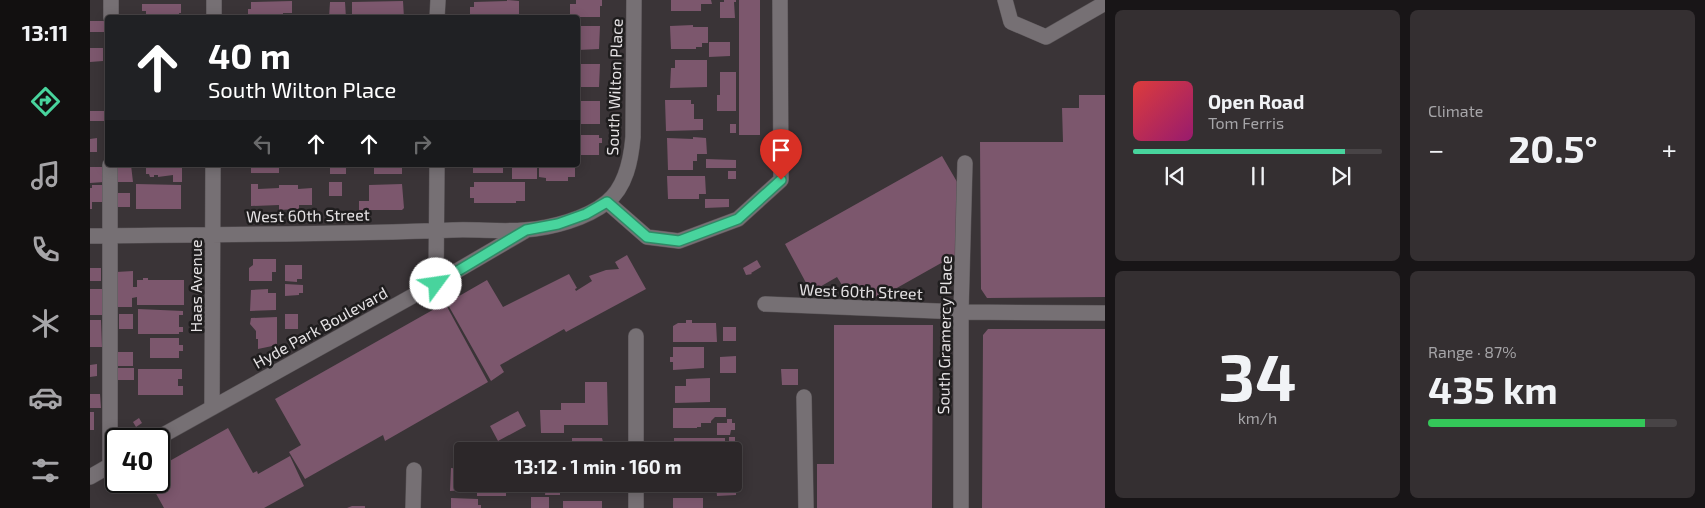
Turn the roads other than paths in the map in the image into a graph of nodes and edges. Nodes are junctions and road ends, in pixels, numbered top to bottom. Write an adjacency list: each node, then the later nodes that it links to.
1 (111, 0): 8 (street)
2 (214, 0): 9 (street)
3 (438, 0): 10 (street)
4 (634, 0): 15 (street, South Wilton Place)
5 (780, 0): 15 (street)
6 (1005, 0): 7 (street)
7 (1105, 3)
8 (111, 15)
9 (214, 15)
10 (438, 15)
11 (965, 163): 23 (street, South Gramercy Place)
12 (110, 167): 20 (street)
13 (214, 167): 18 (street, Haas Avenue)
14 (437, 167): 17 (street)
15 (607, 202): 16 (street, South Wilton Place)
16 (526, 230): 17 (street, West 60th Street); 21 (street, Hyde Park Boulevard)
17 (437, 231): 18 (street, West 60th Street); 21 (street)
18 (213, 234): 20 (street, West 60th Street); 27 (street, Haas Avenue)
19 (90, 236): 20 (street, West 60th Street)
20 (110, 236): 28 (street)
21 (436, 284): 27 (street, Hyde Park Boulevard)
22 (765, 304): 23 (street, West 60th Street)
23 (961, 312): 24 (street, West 60th Street); 38 (street, South Gramercy Place)
24 (1105, 313)
25 (636, 336): 30 (street)
26 (804, 397): 37 (street)
27 (212, 407): 29 (street, Hyde Park Boulevard)
28 (113, 428)
29 (170, 431)
30 (636, 442)
31 (105, 469): 33 (street)
32 (414, 470): 35 (street)
33 (90, 477)
34 (636, 492): 36 (street)
35 (413, 508)
36 (636, 508)
37 (806, 508)
38 (961, 508)

